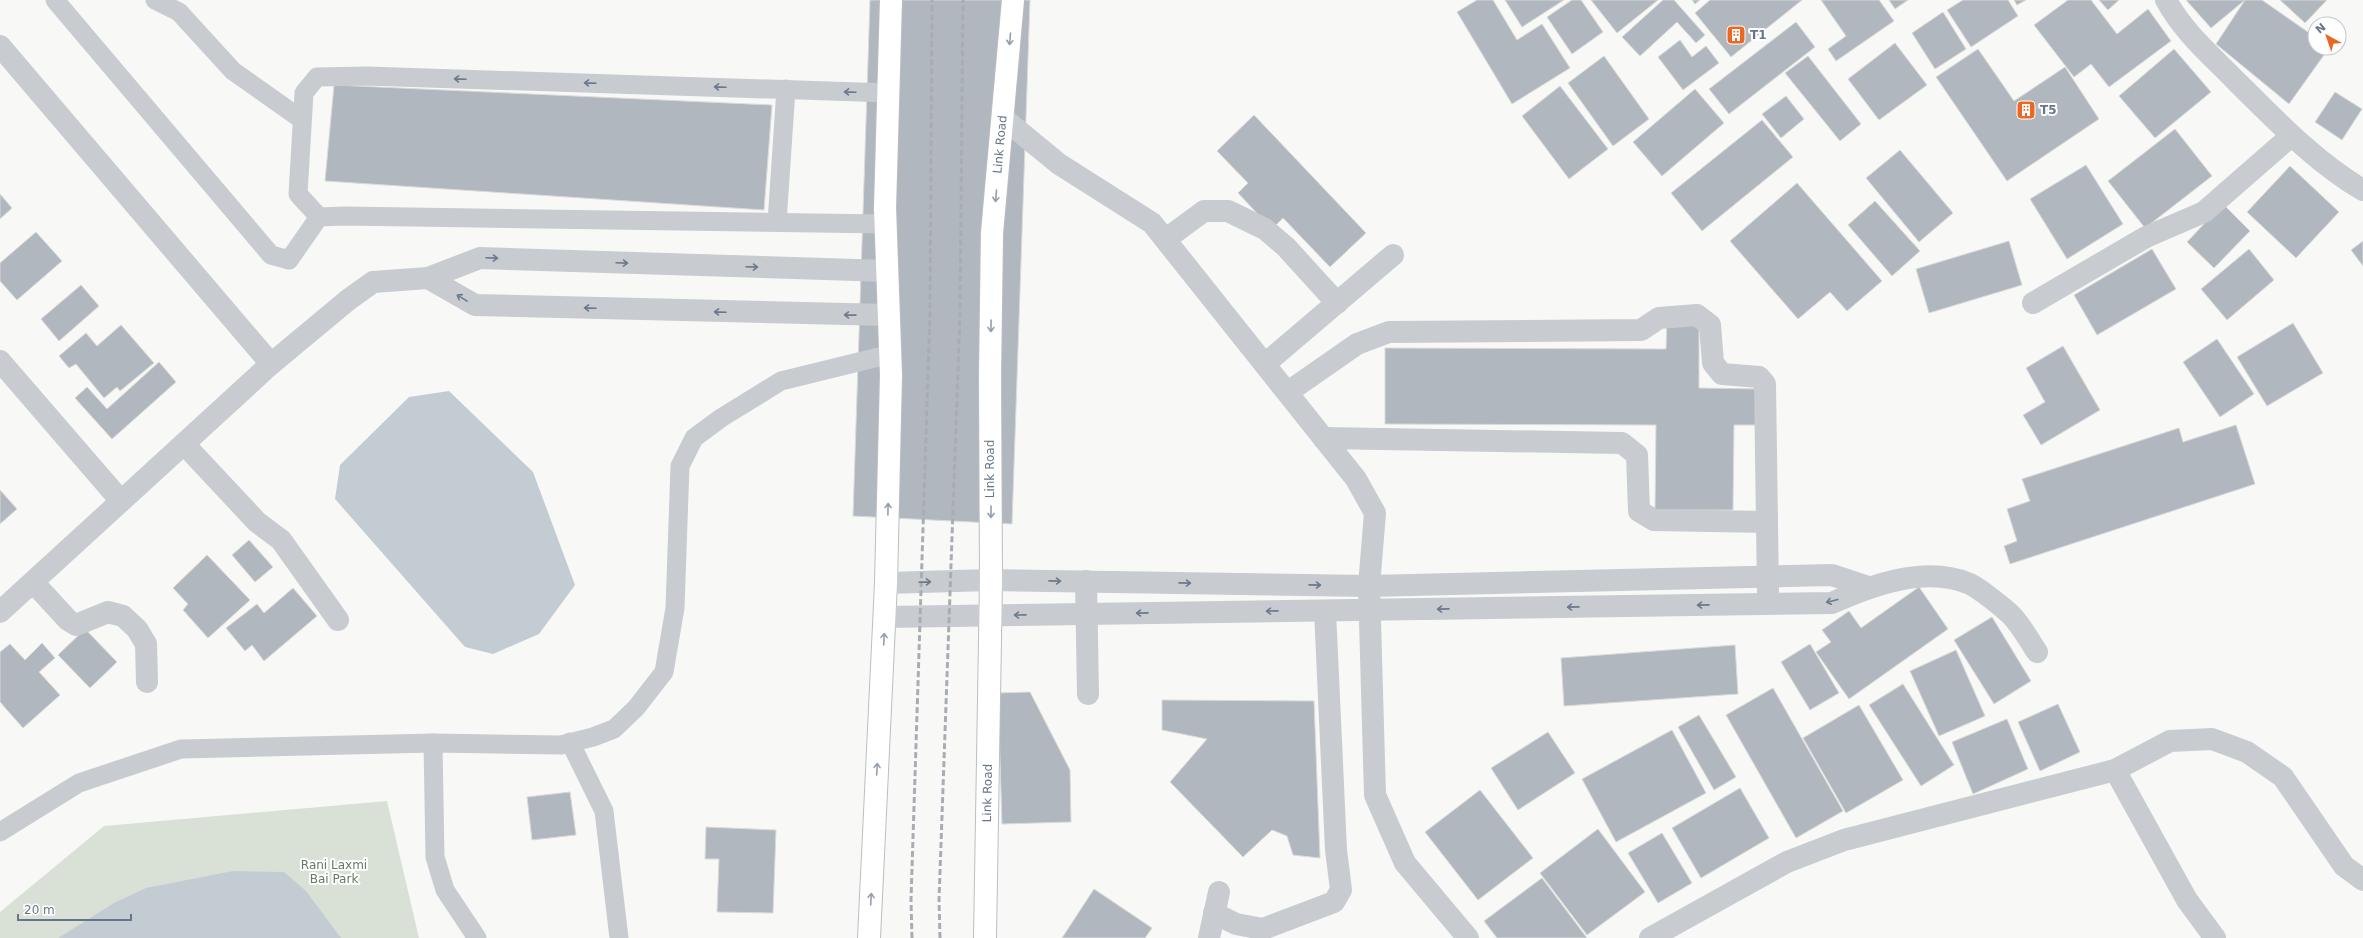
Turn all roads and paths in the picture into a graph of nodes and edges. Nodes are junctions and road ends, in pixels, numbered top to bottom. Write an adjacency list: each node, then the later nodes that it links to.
1 (55, 0): 13 (lane)
2 (155, 0): 10 (lane)
3 (891, 0): 8 (main road)
4 (1013, 0): 9 (main road, Link Road, one-way to 9)
5 (2166, 0): 11 (street)
6 (0, 46): 25 (street)
7 (786, 89): 8 (lane, one-way to 7); 10 (lane, one-way to 10); 14 (lane)
8 (888, 93): 15 (main road)
9 (1003, 118): 16 (street); 33 (main road, Link Road, one-way to 33)
10 (301, 119): 13 (lane)
11 (2291, 136): 12 (street); 21 (street)
12 (2363, 190)
13 (319, 217): 14 (lane)
14 (777, 222): 15 (lane)
15 (886, 224): 18 (main road)
16 (1166, 239): 20 (street); 26 (street)
17 (1393, 255): 20 (street)
18 (887, 271): 19 (street, one-way to 18); 22 (main road)
19 (428, 278): 22 (street, one-way to 19); 25 (street)
20 (1337, 303): 26 (street)
21 (2033, 303)
22 (889, 315): 23 (main road)
23 (890, 354): 37 (main road, one-way to 23); 52 (lane)
24 (0, 361): 30 (street)
25 (271, 364): 29 (street)
26 (1265, 364): 27 (street)
27 (1288, 392): 28 (street); 31 (street)
28 (1323, 438): 31 (street); 38 (street)
29 (184, 444): 30 (street); 48 (street)
30 (121, 501): 36 (street)
31 (1767, 522): 32 (street)
32 (1768, 578): 35 (street); 39 (street); 40 (street)
33 (991, 580): 34 (street, one-way to 34); 37 (street, one-way to 33); 46 (main road, Link Road)
34 (1086, 581): 38 (street, one-way to 38); 45 (street)
35 (1595, 581): 38 (street); 41 (street)
36 (33, 582): 44 (street); 50 (street)
37 (886, 583): 47 (main road)
38 (1369, 586): 43 (street)
39 (1868, 587): 40 (street, one-way to 40); 49 (street)
40 (1767, 604): 41 (street, one-way to 41)
41 (1596, 606): 43 (street, one-way to 43)
42 (1325, 610): 43 (street); 45 (street, one-way to 45); 61 (street)
43 (1370, 610): 62 (street)
44 (0, 612)
45 (1087, 614): 46 (street, one-way to 46); 51 (street)
46 (991, 615): 47 (street); 60 (main road, Link Road)
47 (885, 617): 59 (main road, one-way to 47)
48 (338, 620)
49 (2037, 652)
50 (147, 682)
51 (1088, 694)
52 (570, 742): 53 (lane); 58 (lane)
53 (433, 743): 55 (lane); 57 (lane)
54 (2115, 770): 56 (street); 63 (street); 64 (street)
55 (0, 832)
56 (2363, 880)
57 (477, 938)
58 (618, 938)
59 (869, 938)
60 (985, 938)
61 (1209, 938)
62 (1468, 938)
63 (1650, 938)
64 (2215, 938)

